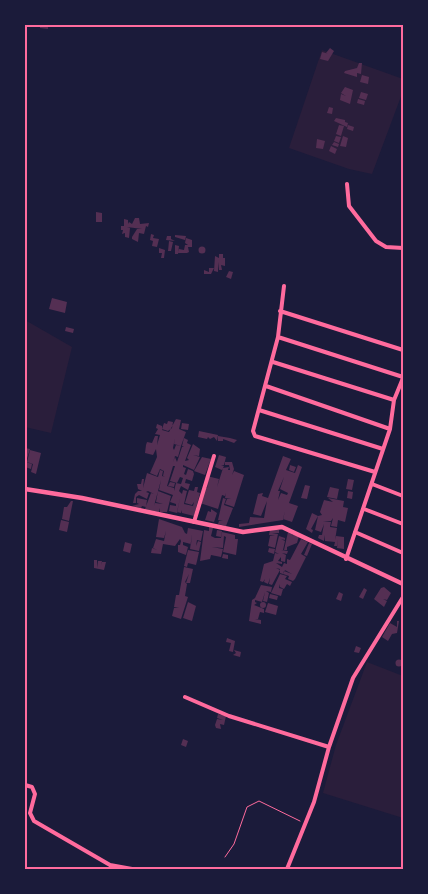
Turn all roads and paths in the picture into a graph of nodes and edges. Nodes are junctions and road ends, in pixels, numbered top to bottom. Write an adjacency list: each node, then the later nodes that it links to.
1 (347, 184): 2 (street)
2 (403, 248)
3 (284, 286): 4 (street)
4 (280, 311): 5 (street); 6 (street)
5 (278, 337): 7 (street); 8 (street)
6 (403, 350)
7 (272, 362): 9 (street); 10 (street)
8 (403, 377): 10 (street)
9 (266, 386): 11 (street); 12 (street)
10 (394, 400): 12 (street)
11 (259, 410): 13 (street); 15 (street)
12 (390, 430): 13 (street)
13 (383, 449): 15 (street)
14 (214, 456): 20 (street)
15 (375, 472): 16 (street)
16 (372, 484): 18 (street); 19 (street)
17 (25, 489): 20 (street)
18 (403, 496)
19 (364, 509): 21 (street); 22 (street)
20 (194, 522): 24 (street)
21 (403, 524)
22 (355, 532): 23 (street); 24 (street)
23 (403, 553)
24 (346, 559): 25 (street)
25 (403, 584)
26 (403, 597): 28 (street)
27 (185, 697): 28 (street)
28 (329, 747): 30 (street)
29 (25, 785): 32 (street)
30 (306, 823): 31 (path); 33 (street)
31 (224, 857)
32 (132, 869)
33 (286, 869)

